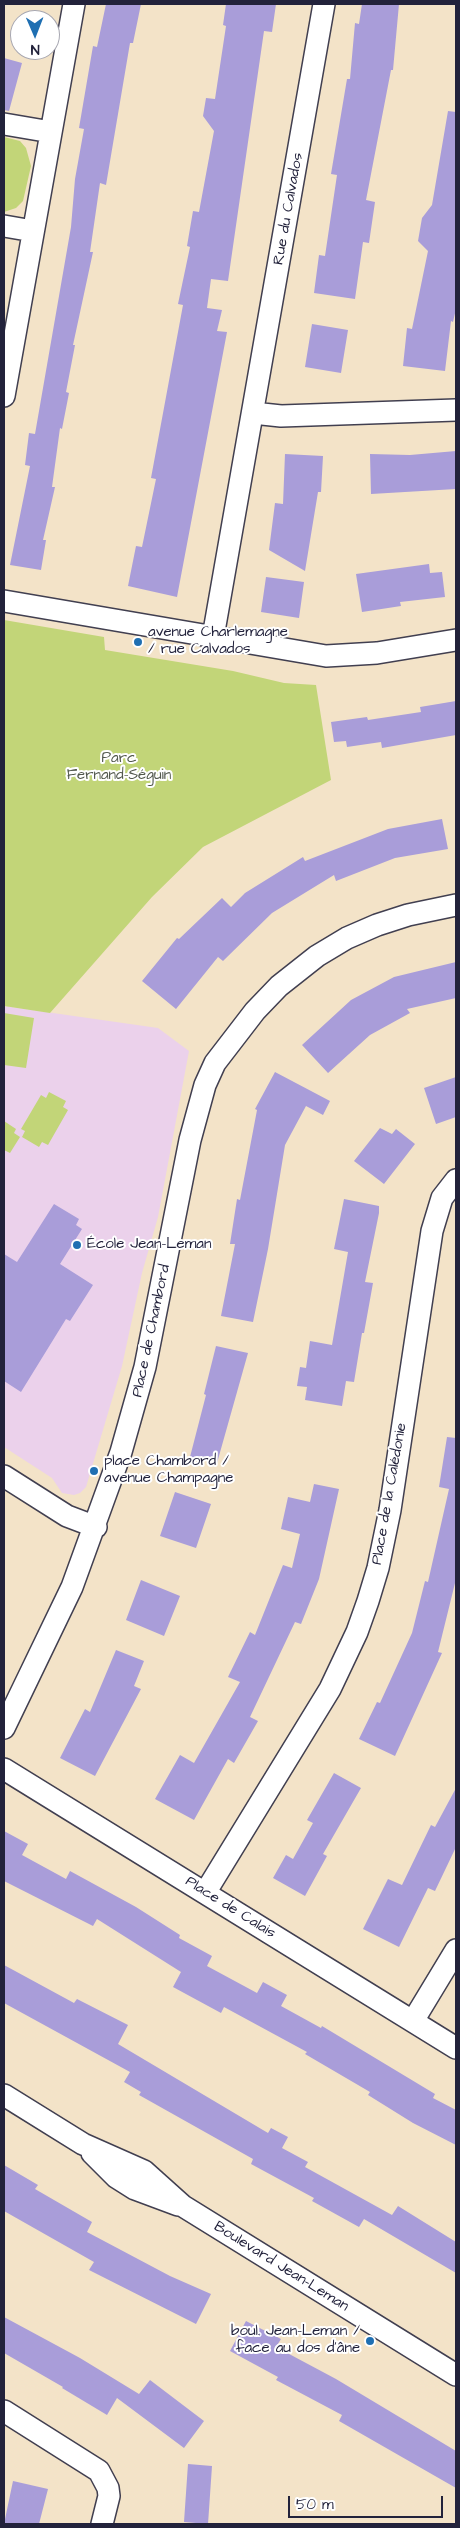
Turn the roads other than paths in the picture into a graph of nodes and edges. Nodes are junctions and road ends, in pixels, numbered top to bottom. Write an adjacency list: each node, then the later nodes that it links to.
1 (74, 4): 4 (street)
2 (324, 4): 9 (street, Rue du Calvados)
3 (4, 124): 4 (street)
4 (51, 132): 6 (street)
5 (4, 226): 6 (street)
6 (33, 231): 7 (street)
7 (4, 396)
8 (456, 410): 9 (street)
9 (253, 413): 11 (street, Rue du Calvados)
10 (4, 601): 11 (street)
11 (213, 637): 12 (street)
12 (456, 640)
13 (456, 905): 16 (street, Place de Chambord)
14 (456, 1180): 19 (street, Place de la Calédonie)
15 (4, 1476): 16 (street)
16 (96, 1528): 17 (street, Place de Chambord)
17 (4, 1728)
18 (4, 1769): 19 (street, Place de Calais)
19 (205, 1893): 21 (street, Place de Calais)
20 (456, 1950): 21 (street)
21 (412, 2020): 22 (street, Place de Calais)
22 (456, 2048)
23 (4, 2095): 24 (street, Boulevard Jean-Leman)
24 (456, 2374)
25 (4, 2411): 26 (street)
26 (102, 2524)

